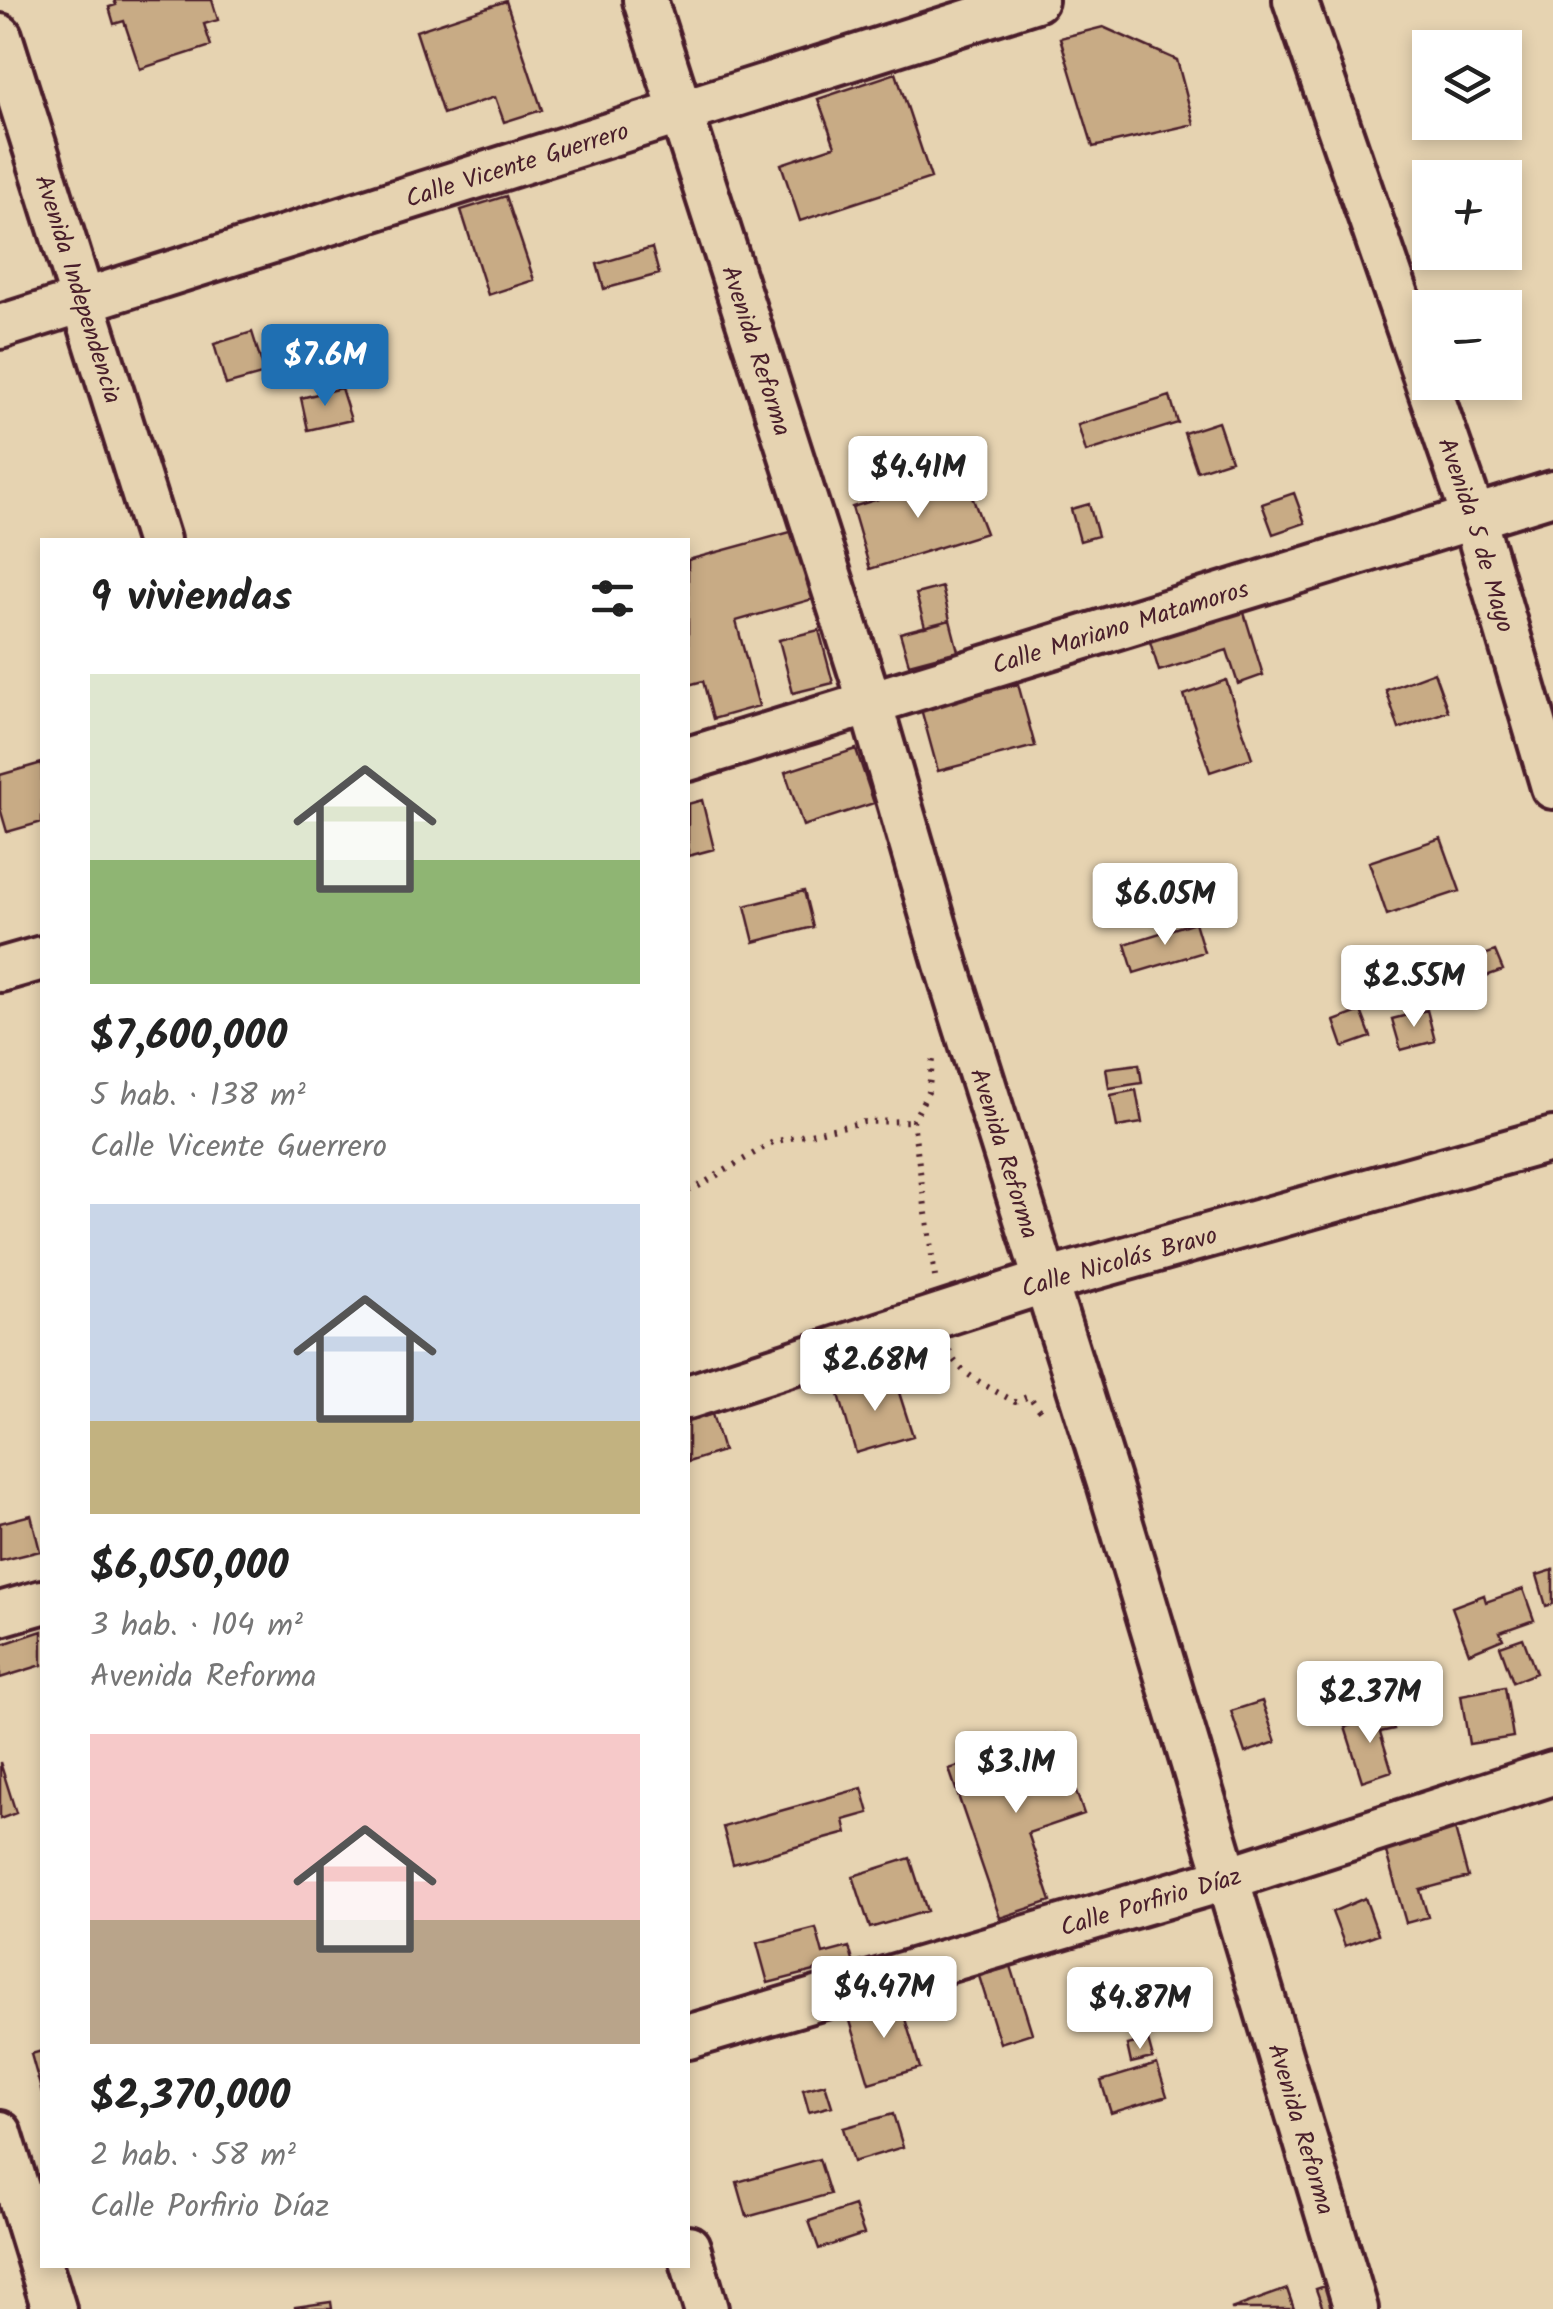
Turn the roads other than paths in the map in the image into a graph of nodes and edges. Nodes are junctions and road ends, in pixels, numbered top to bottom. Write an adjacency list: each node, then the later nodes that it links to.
1 (644, 0): 5 (street, Avenida Reforma)
2 (1036, 0): 5 (street, Calle Vicente Guerrero)
3 (1295, 0): 9 (street, Avenida 5 de Mayo)
4 (0, 36): 6 (street, Avenida Independencia)
5 (679, 112): 6 (street, Calle Vicente Guerrero); 11 (street, Avenida Reforma)
6 (84, 302): 7 (street, Calle Vicente Guerrero); 10 (street, Avenida Independencia)
7 (0, 327)
8 (1553, 492): 9 (street, Calle Mariano Matamoros)
9 (1474, 518): 11 (street, Calle Mariano Matamoros); 13 (street, Avenida 5 de Mayo)
10 (157, 538)
11 (870, 702): 12 (street, Calle Mariano Matamoros); 17 (street, Avenida Reforma)
12 (690, 758)
13 (1553, 786)
14 (40, 959): 15 (street)
15 (0, 970)
16 (1553, 1138): 17 (street, Calle Nicolás Bravo)
17 (1046, 1281): 18 (street, Calle Nicolás Bravo); 22 (street, Avenida Reforma)
18 (690, 1396)
19 (40, 1603): 20 (street)
20 (0, 1614)
21 (1553, 1773): 22 (street, Calle Porfirio Díaz)
22 (1226, 1879): 23 (street, Calle Porfirio Díaz); 29 (street, Avenida Reforma)
23 (690, 2036)
24 (0, 2133): 25 (street)
25 (25, 2249): 27 (street)
26 (690, 2254): 28 (street)
27 (54, 2309)
28 (706, 2309)
29 (1356, 2309)

